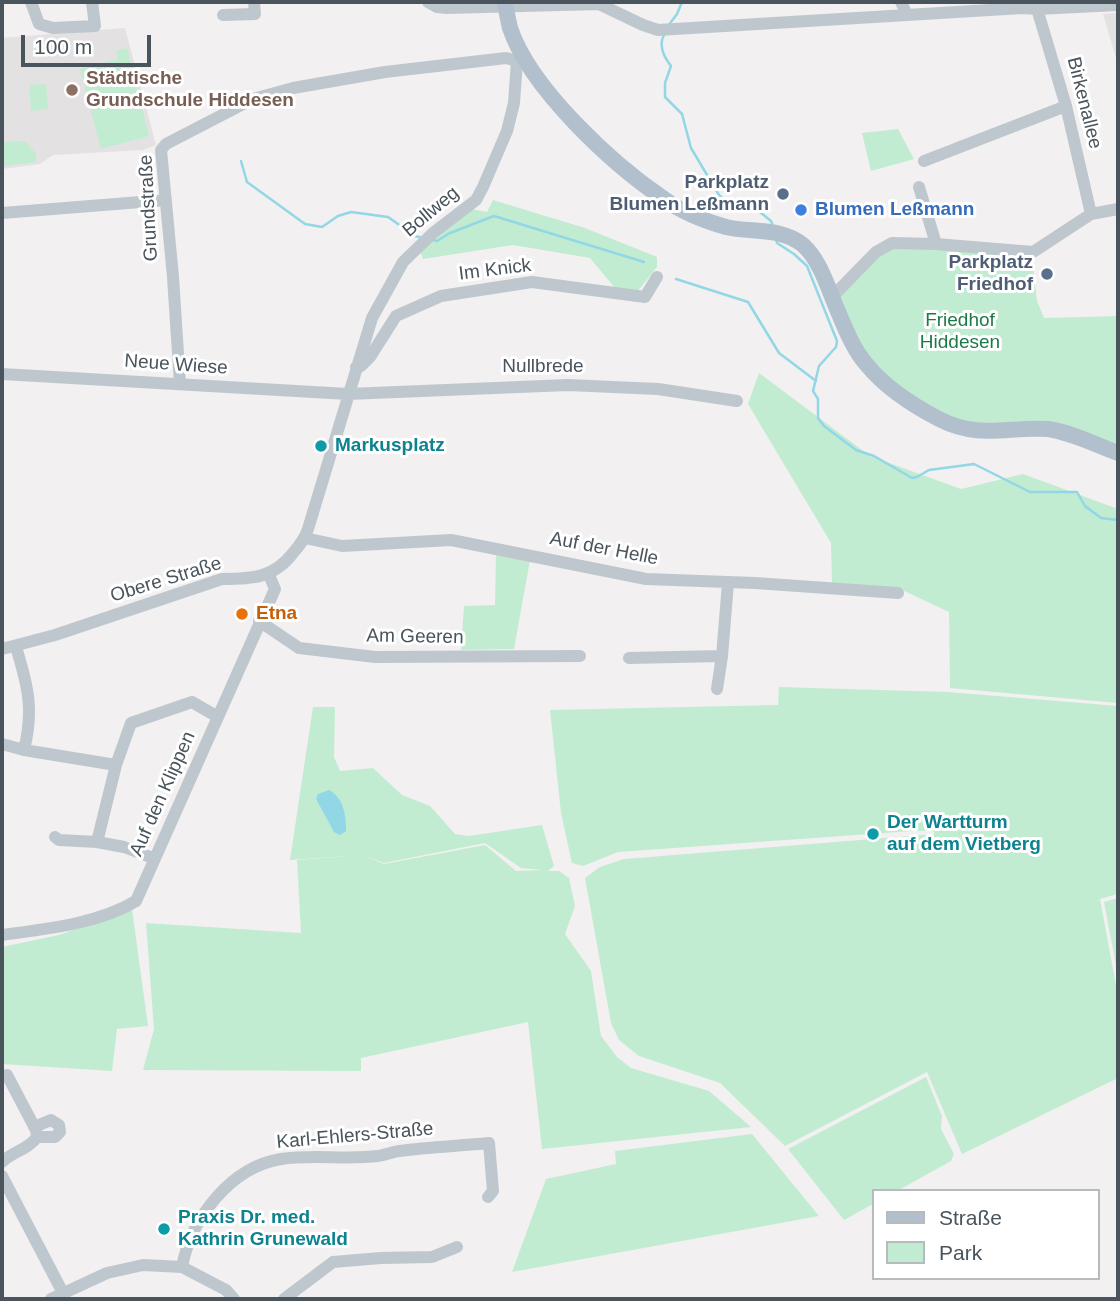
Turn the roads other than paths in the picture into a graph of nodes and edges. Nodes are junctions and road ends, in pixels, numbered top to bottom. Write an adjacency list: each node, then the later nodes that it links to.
1 (32, 2): 2 (street)
2 (92, 2)
3 (254, 2): 9 (street)
4 (428, 2): 6 (street)
5 (901, 2): 10 (street)
6 (505, 3): 10 (street); 11 (main road)
7 (1118, 5): 8 (street)
8 (1036, 6): 10 (street); 12 (street, Birkenallee)
9 (223, 15)
10 (907, 15)
11 (520, 57): 15 (street, Grundstraße); 21 (main road); 22 (street, Bollweg)
12 (1066, 106): 13 (street); 18 (street, Birkenallee)
13 (924, 161)
14 (919, 187): 19 (street)
15 (166, 200): 17 (street); 24 (street, Grundstraße)
16 (1118, 209): 18 (street)
17 (2, 213)
18 (1091, 214): 19 (street)
19 (936, 244): 21 (street)
20 (657, 277): 22 (street, Im Knick)
21 (832, 297): 27 (main road)
22 (356, 367): 25 (street, Bollweg)
23 (2, 374): 24 (street, Neue Wiese)
24 (180, 384): 25 (street, Neue Wiese)
25 (348, 394): 26 (street, Nullbrede); 28 (street)
26 (737, 401)
27 (1118, 453)
28 (305, 538): 29 (street); 30 (street, Auf der Helle)
29 (269, 575): 32 (street, Auf den Klippen); 33 (street, Obere Straße)
30 (728, 583): 31 (street, Auf der Helle); 36 (street)
31 (898, 593)
32 (259, 621): 35 (street, Am Geeren); 39 (street, Auf den Klippen)
33 (16, 647): 34 (street, Obere Straße); 41 (street)
34 (2, 649)
35 (579, 656)
36 (722, 656): 37 (street); 38 (street)
37 (629, 658)
38 (717, 689)
39 (218, 717): 42 (street); 45 (street, Auf den Klippen)
40 (2, 744): 41 (street)
41 (24, 750): 42 (street)
42 (116, 765): 44 (street)
43 (55, 838): 44 (street)
44 (97, 842): 45 (street)
45 (153, 858): 46 (street, Auf den Klippen)
46 (2, 935)
47 (7, 1074): 48 (street)
48 (2, 1162)
49 (2, 1176): 53 (street)
50 (488, 1197): 52 (street, Karl-Ehlers-Straße)
51 (457, 1247): 56 (street)
52 (182, 1266): 53 (street); 55 (street)
53 (63, 1293): 54 (street)
54 (51, 1299)
55 (234, 1299)
56 (284, 1299)

